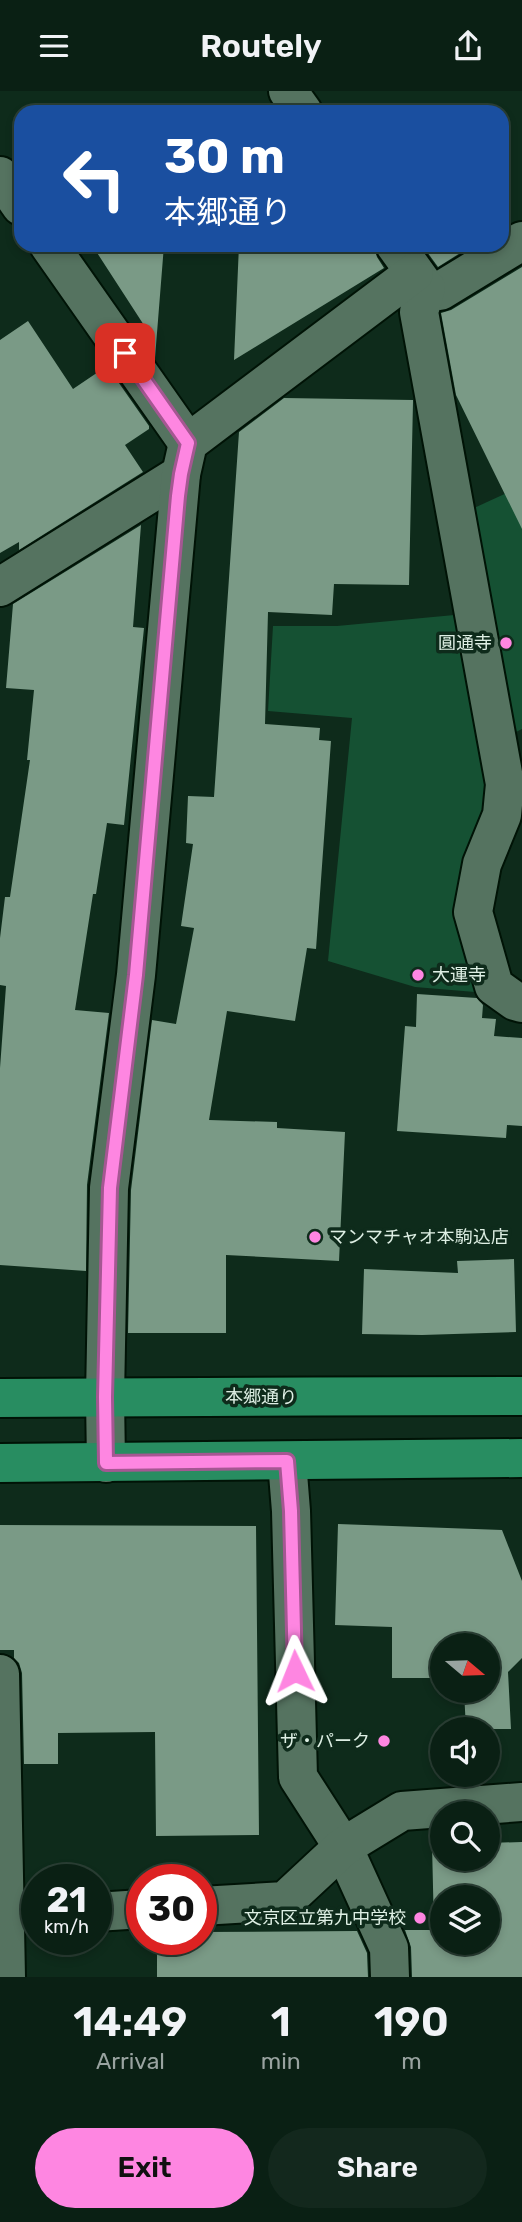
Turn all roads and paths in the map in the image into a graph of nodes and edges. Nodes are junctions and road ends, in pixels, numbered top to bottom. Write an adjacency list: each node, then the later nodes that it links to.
1 (53, 252): 4 (street)
2 (504, 252): 3 (street)
3 (412, 269): 4 (street); 6 (street)
4 (184, 459): 5 (street); 8 (street)
5 (0, 587)
6 (522, 1003)
7 (522, 1396): 8 (main road, 本郷通り)
8 (105, 1397): 9 (main road, 本郷通り); 13 (street)
9 (0, 1398)
10 (522, 1458): 11 (main road)
11 (287, 1461): 13 (main road); 16 (street)
12 (0, 1463): 13 (main road)
13 (106, 1463)
14 (0, 1674): 18 (street)
15 (522, 1802): 16 (street)
16 (343, 1847): 17 (street); 20 (street)
17 (217, 1905)
18 (13, 1917): 19 (street)
19 (6, 1977)
20 (390, 1977)

